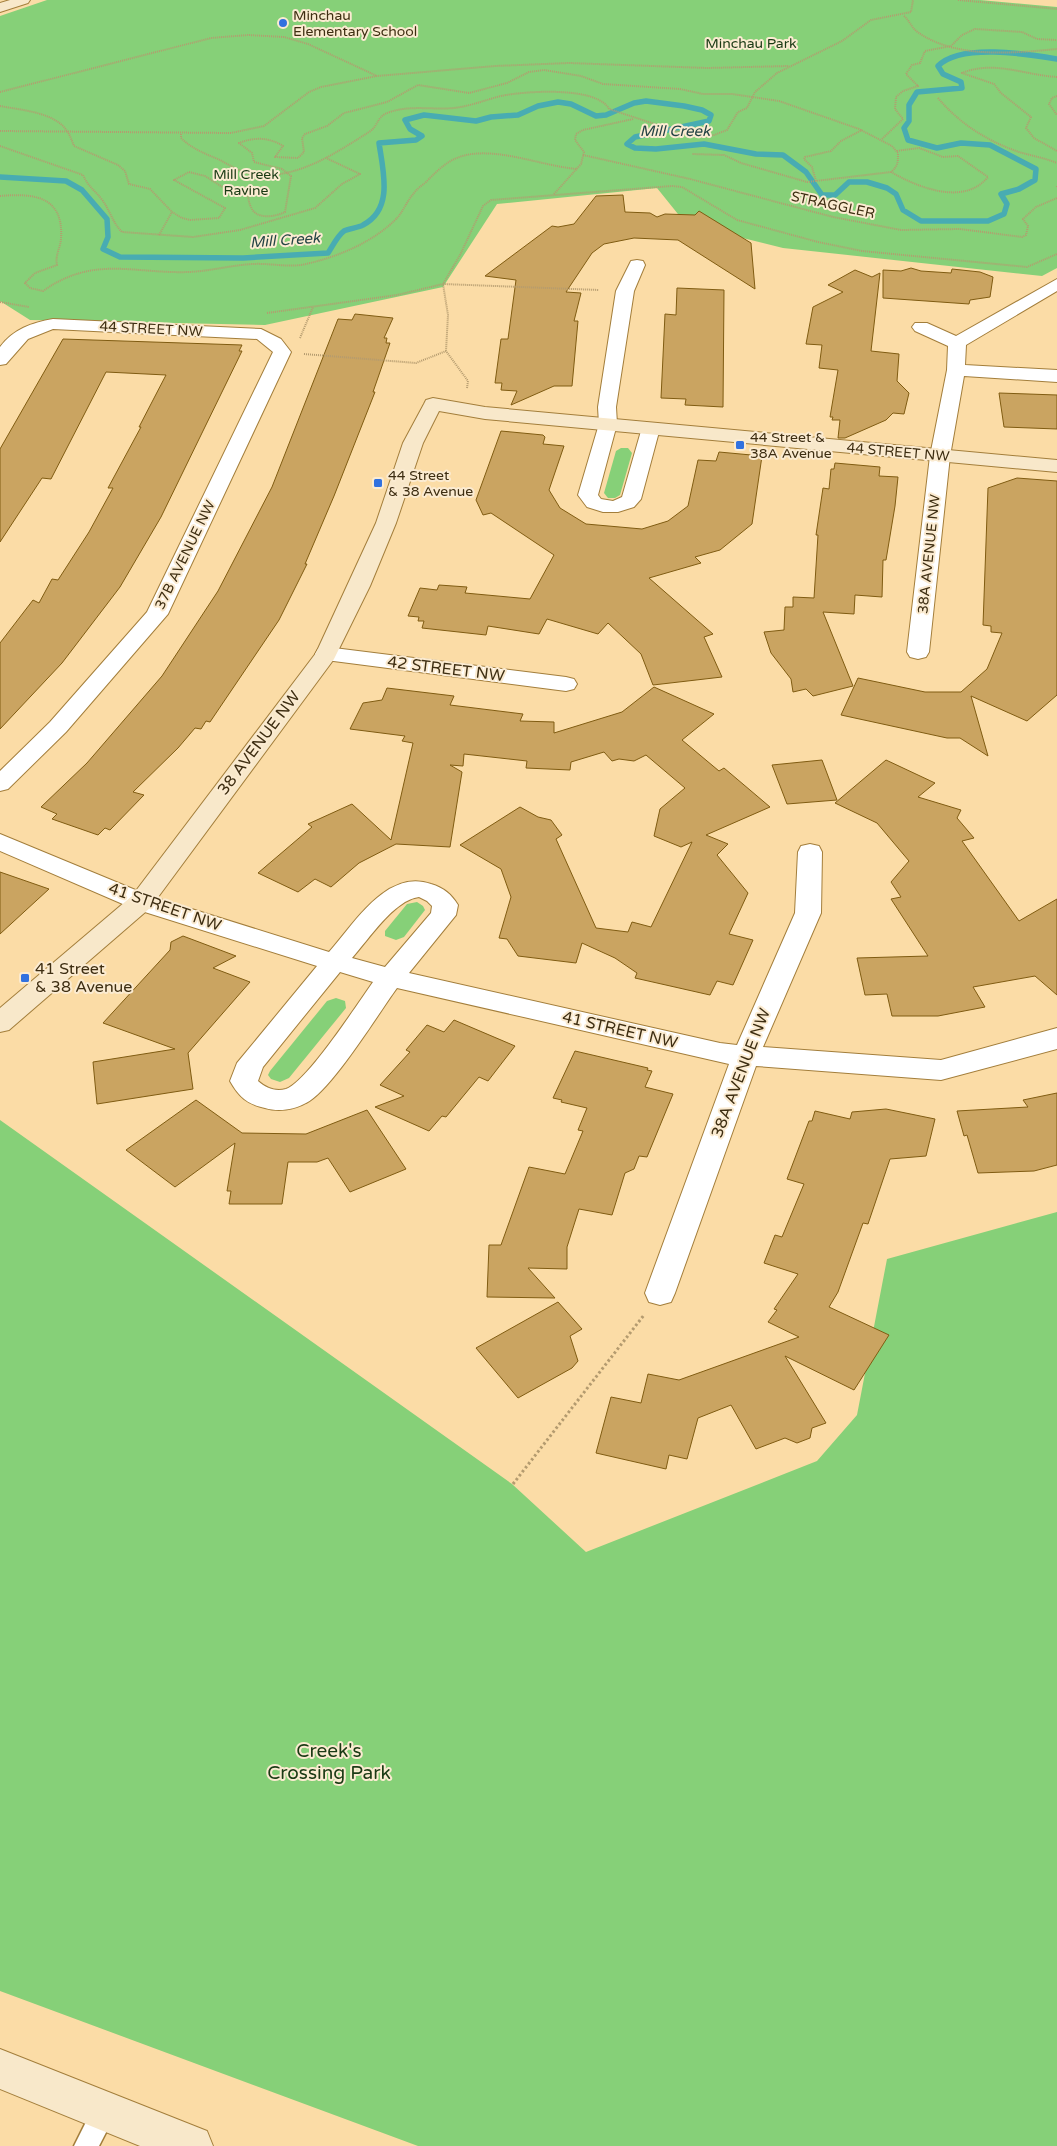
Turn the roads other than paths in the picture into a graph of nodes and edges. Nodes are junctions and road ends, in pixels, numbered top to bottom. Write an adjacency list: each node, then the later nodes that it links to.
1 (23, 0): 2 (street)
2 (0, 8)
3 (637, 265): 12 (street)
4 (1057, 284): 6 (street)
5 (921, 327): 6 (street)
6 (957, 343): 9 (street, 38A AVENUE NW)
7 (283, 349): 8 (street, 44 STREET NW); 19 (street, 37B AVENUE NW)
8 (0, 360)
9 (956, 370): 10 (street); 14 (street, 38A AVENUE NW)
10 (1057, 376)
11 (433, 404): 12 (street, 44 STREET NW); 17 (street, 38 AVENUE NW)
12 (608, 424): 13 (street, 44 STREET NW); 13 (street)
13 (650, 428): 14 (street, 44 STREET NW)
14 (940, 456): 15 (street, 44 STREET NW); 16 (street, 38A AVENUE NW)
15 (1057, 466)
16 (918, 652)
17 (326, 654): 18 (street, 42 STREET NW); 22 (street, 38 AVENUE NW)
18 (566, 684)
19 (0, 784)
20 (0, 842): 22 (street, 41 STREET NW)
21 (810, 852): 27 (street, 38A AVENUE NW)
22 (142, 902): 23 (street, 41 STREET NW); 25 (street, 38 AVENUE NW)
23 (335, 961): 24 (street, 41 STREET NW); 24 (street); 24 (street)
24 (391, 978): 27 (street, 41 STREET NW)
25 (0, 1023)
26 (1057, 1038): 27 (street, 41 STREET NW)
27 (746, 1055): 28 (street, 38A AVENUE NW)
28 (660, 1293)
29 (0, 2069): 30 (street)
30 (105, 2111): 31 (lane); 32 (street)
31 (86, 2146)
32 (192, 2146)

